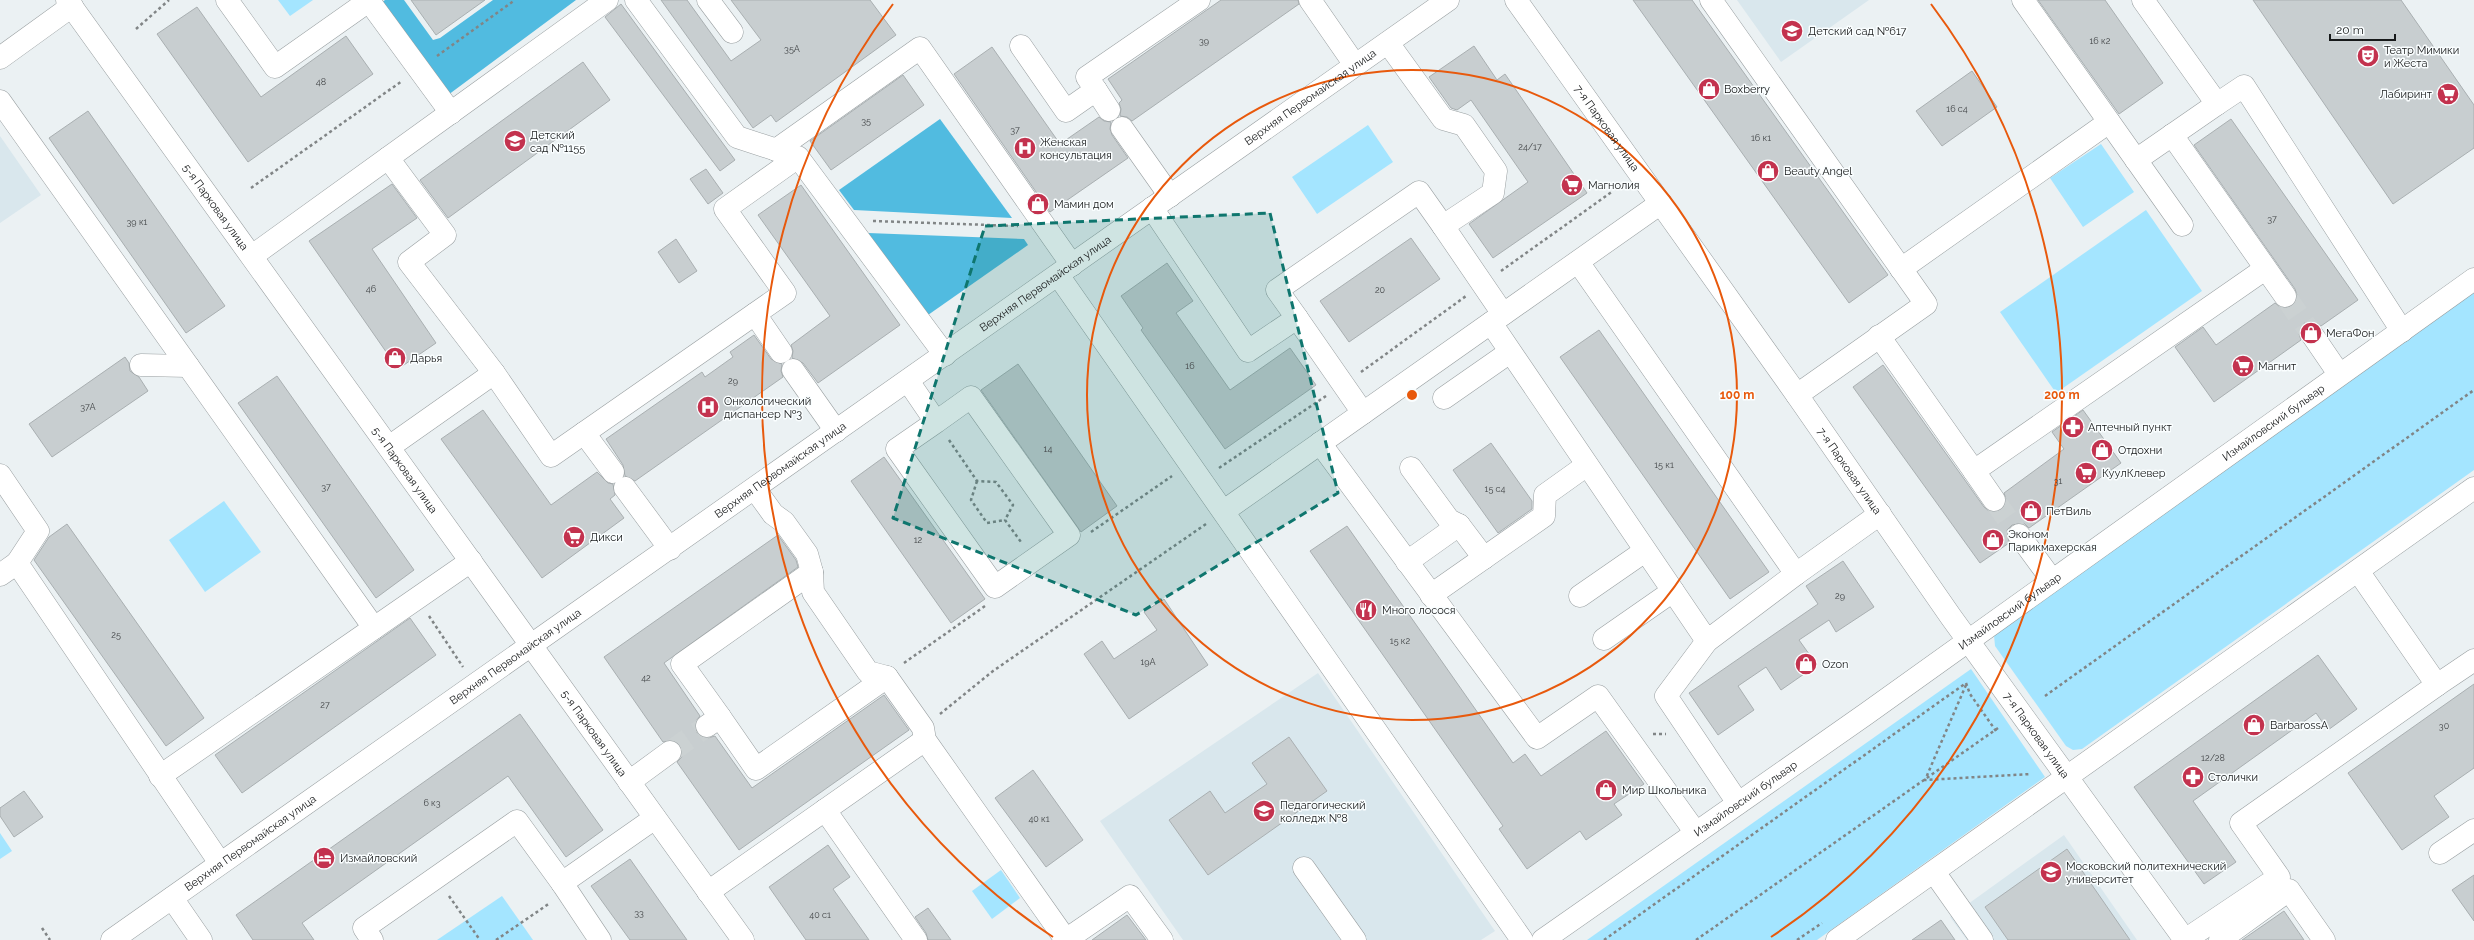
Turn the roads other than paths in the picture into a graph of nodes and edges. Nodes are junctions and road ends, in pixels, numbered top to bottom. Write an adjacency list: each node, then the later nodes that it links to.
1 (227, 0): 2 (street)
2 (369, 0): 23 (street)
3 (607, 0): 23 (street)
4 (636, 0): 27 (street)
5 (708, 0): 14 (street)
6 (1199, 0): 19 (street)
7 (1310, 0): 18 (street)
8 (1448, 0): 15 (street, Верхняя Первомайская улица)
9 (1516, 0): 32 (street, 7-я Парковая улица)
10 (1711, 0): 37 (street)
11 (2023, 0): 24 (street)
12 (2143, 0): 21 (street)
13 (70, 3): 17 (street); 35 (street, 5-я Парковая улица)
14 (732, 32)
15 (1388, 43): 18 (street, Верхняя Первомайская улица); 34 (street)
16 (1020, 46): 19 (street)
17 (0, 58)
18 (1355, 65): 31 (street, Верхняя Первомайская улица)
19 (1096, 90): 22 (street)
20 (0, 101): 52 (street)
21 (2217, 104): 26 (street); 45 (street)
22 (1109, 110)
23 (451, 112): 29 (street)
24 (2109, 122): 30 (street); 37 (street)
25 (1122, 128): 31 (street)
26 (2172, 135): 30 (street); 38 (street)
27 (776, 150): 28 (street); 39 (street)
28 (798, 157): 42 (street); 50 (street)
29 (388, 158): 35 (street); 54 (street)
30 (2136, 160): 33 (street)
31 (1161, 202): 39 (street, Верхняя Первомайская улица); 43 (street)
32 (1661, 203): 36 (street); 57 (street, 7-я Парковая улица)
33 (2182, 225)
34 (1443, 226): 43 (street); 44 (street)
35 (252, 256): 64 (street, 5-я Парковая улица)
36 (1578, 262): 44 (street); 84 (street)
37 (1901, 269): 47 (street)
38 (2265, 269): 41 (street); 67 (street)
39 (1065, 270): 50 (street, Верхняя Первомайская улица); 73 (street)
40 (2474, 279): 45 (street, Измайловский бульвар)
41 (2285, 296)
42 (755, 314): 48 (street); 62 (street)
43 (1297, 318): 59 (street)
44 (1497, 319): 49 (street); 59 (street)
45 (2402, 331): 55 (street, Измайловский бульвар)
46 (2311, 333): 55 (street)
47 (1879, 336): 57 (street); 67 (street)
48 (781, 352)
49 (1510, 352): 58 (street); 65 (street)
50 (945, 356): 56 (street, Верхняя Первомайская улица)
51 (141, 365): 52 (street)
52 (188, 366): 89 (street)
53 (793, 370): 61 (street)
54 (494, 373): 62 (street); 64 (street)
55 (2340, 374): 85 (street, Измайловский бульвар)
56 (908, 381): 60 (street); 61 (street, Верхняя Первомайская улица)
57 (1797, 395): 72 (street, 7-я Парковая улица)
58 (1444, 398)
59 (1363, 413): 63 (street)
60 (936, 422): 60 (street)
61 (836, 431): 70 (street, Верхняя Первомайская улица)
62 (584, 433): 76 (street)
63 (1320, 443): 73 (street); 80 (street)
64 (389, 447): 79 (street, 5-я Парковая улица)
65 (1587, 464): 77 (street); 78 (street)
66 (1411, 468): 74 (street)
67 (1974, 471): 71 (street)
68 (0, 475): 81 (street)
69 (2474, 488): 82 (street)
70 (754, 489): 76 (street, Верхняя Первомайская улица); 83 (street)
71 (1994, 500)
72 (1880, 514): 84 (street); 91 (street, 7-я Парковая улица)
73 (1217, 516): 123 (street)
74 (1459, 524): 78 (street); 80 (street)
75 (2019, 535): 85 (street)
76 (670, 549): 93 (street, Верхняя Первомайская улица)
77 (1645, 550): 86 (street); 88 (street)
78 (1484, 558): 87 (street)
79 (471, 561): 89 (street); 93 (street, 5-я Парковая улица)
80 (1407, 562): 87 (street)
81 (8, 569): 99 (street)
82 (2358, 571): 96 (street); 100 (street)
83 (812, 572): 95 (street); 95 (street)
84 (1796, 574): 92 (street)
85 (2052, 580): 91 (street, Измайловский бульвар)
86 (1673, 591): 90 (street); 92 (street)
87 (1431, 594): 106 (street)
88 (1580, 596)
89 (374, 628): 99 (street)
90 (1604, 639)
91 (1968, 640): 100 (street, 7-я Парковая улица); 102 (street, Измайловский бульвар)
92 (1707, 642): 102 (street)
93 (531, 646): 101 (street, 5-я Парковая улица); 108 (street, Верхняя Первомайская улица)
94 (2474, 660): 96 (street)
95 (887, 677): 97 (street)
96 (2437, 685): 127 (street)
97 (924, 734): 103 (street); 120 (street)
98 (670, 752): 101 (street)
99 (160, 776): 108 (street)
100 (2068, 777): 110 (street); 127 (street, 7-я Парковая улица)
101 (629, 782): 104 (street, 5-я Парковая улица)
102 (1738, 803): 106 (street, Измайловский бульвар)
103 (825, 810): 112 (street); 119 (street)
104 (655, 818): 111 (street); 112 (street, 5-я Парковая улица)
105 (2474, 830): 107 (street)
106 (1696, 832): 124 (street, Измайловский бульвар)
107 (2440, 853)
108 (220, 863): 113 (street, Верхняя Первомайская улица)
109 (1304, 868): 122 (street)
110 (1934, 872): 125 (street); 126 (street)
111 (565, 887): 116 (street); 117 (street)
112 (708, 892): 118 (street, 5-я Парковая улица)
113 (172, 898): 114 (street, Верхняя Первомайская улица); 115 (street)
114 (112, 940)
115 (201, 940)
116 (372, 940)
117 (600, 940)
118 (743, 940)
119 (916, 940)
120 (1066, 940): 121 (street)
121 (1162, 940)
122 (1355, 940)
123 (1522, 940)
124 (1543, 940)
125 (1837, 940)
126 (1982, 940)
127 (2185, 940)
128 (2220, 940): 129 (street)
129 (2324, 940)

